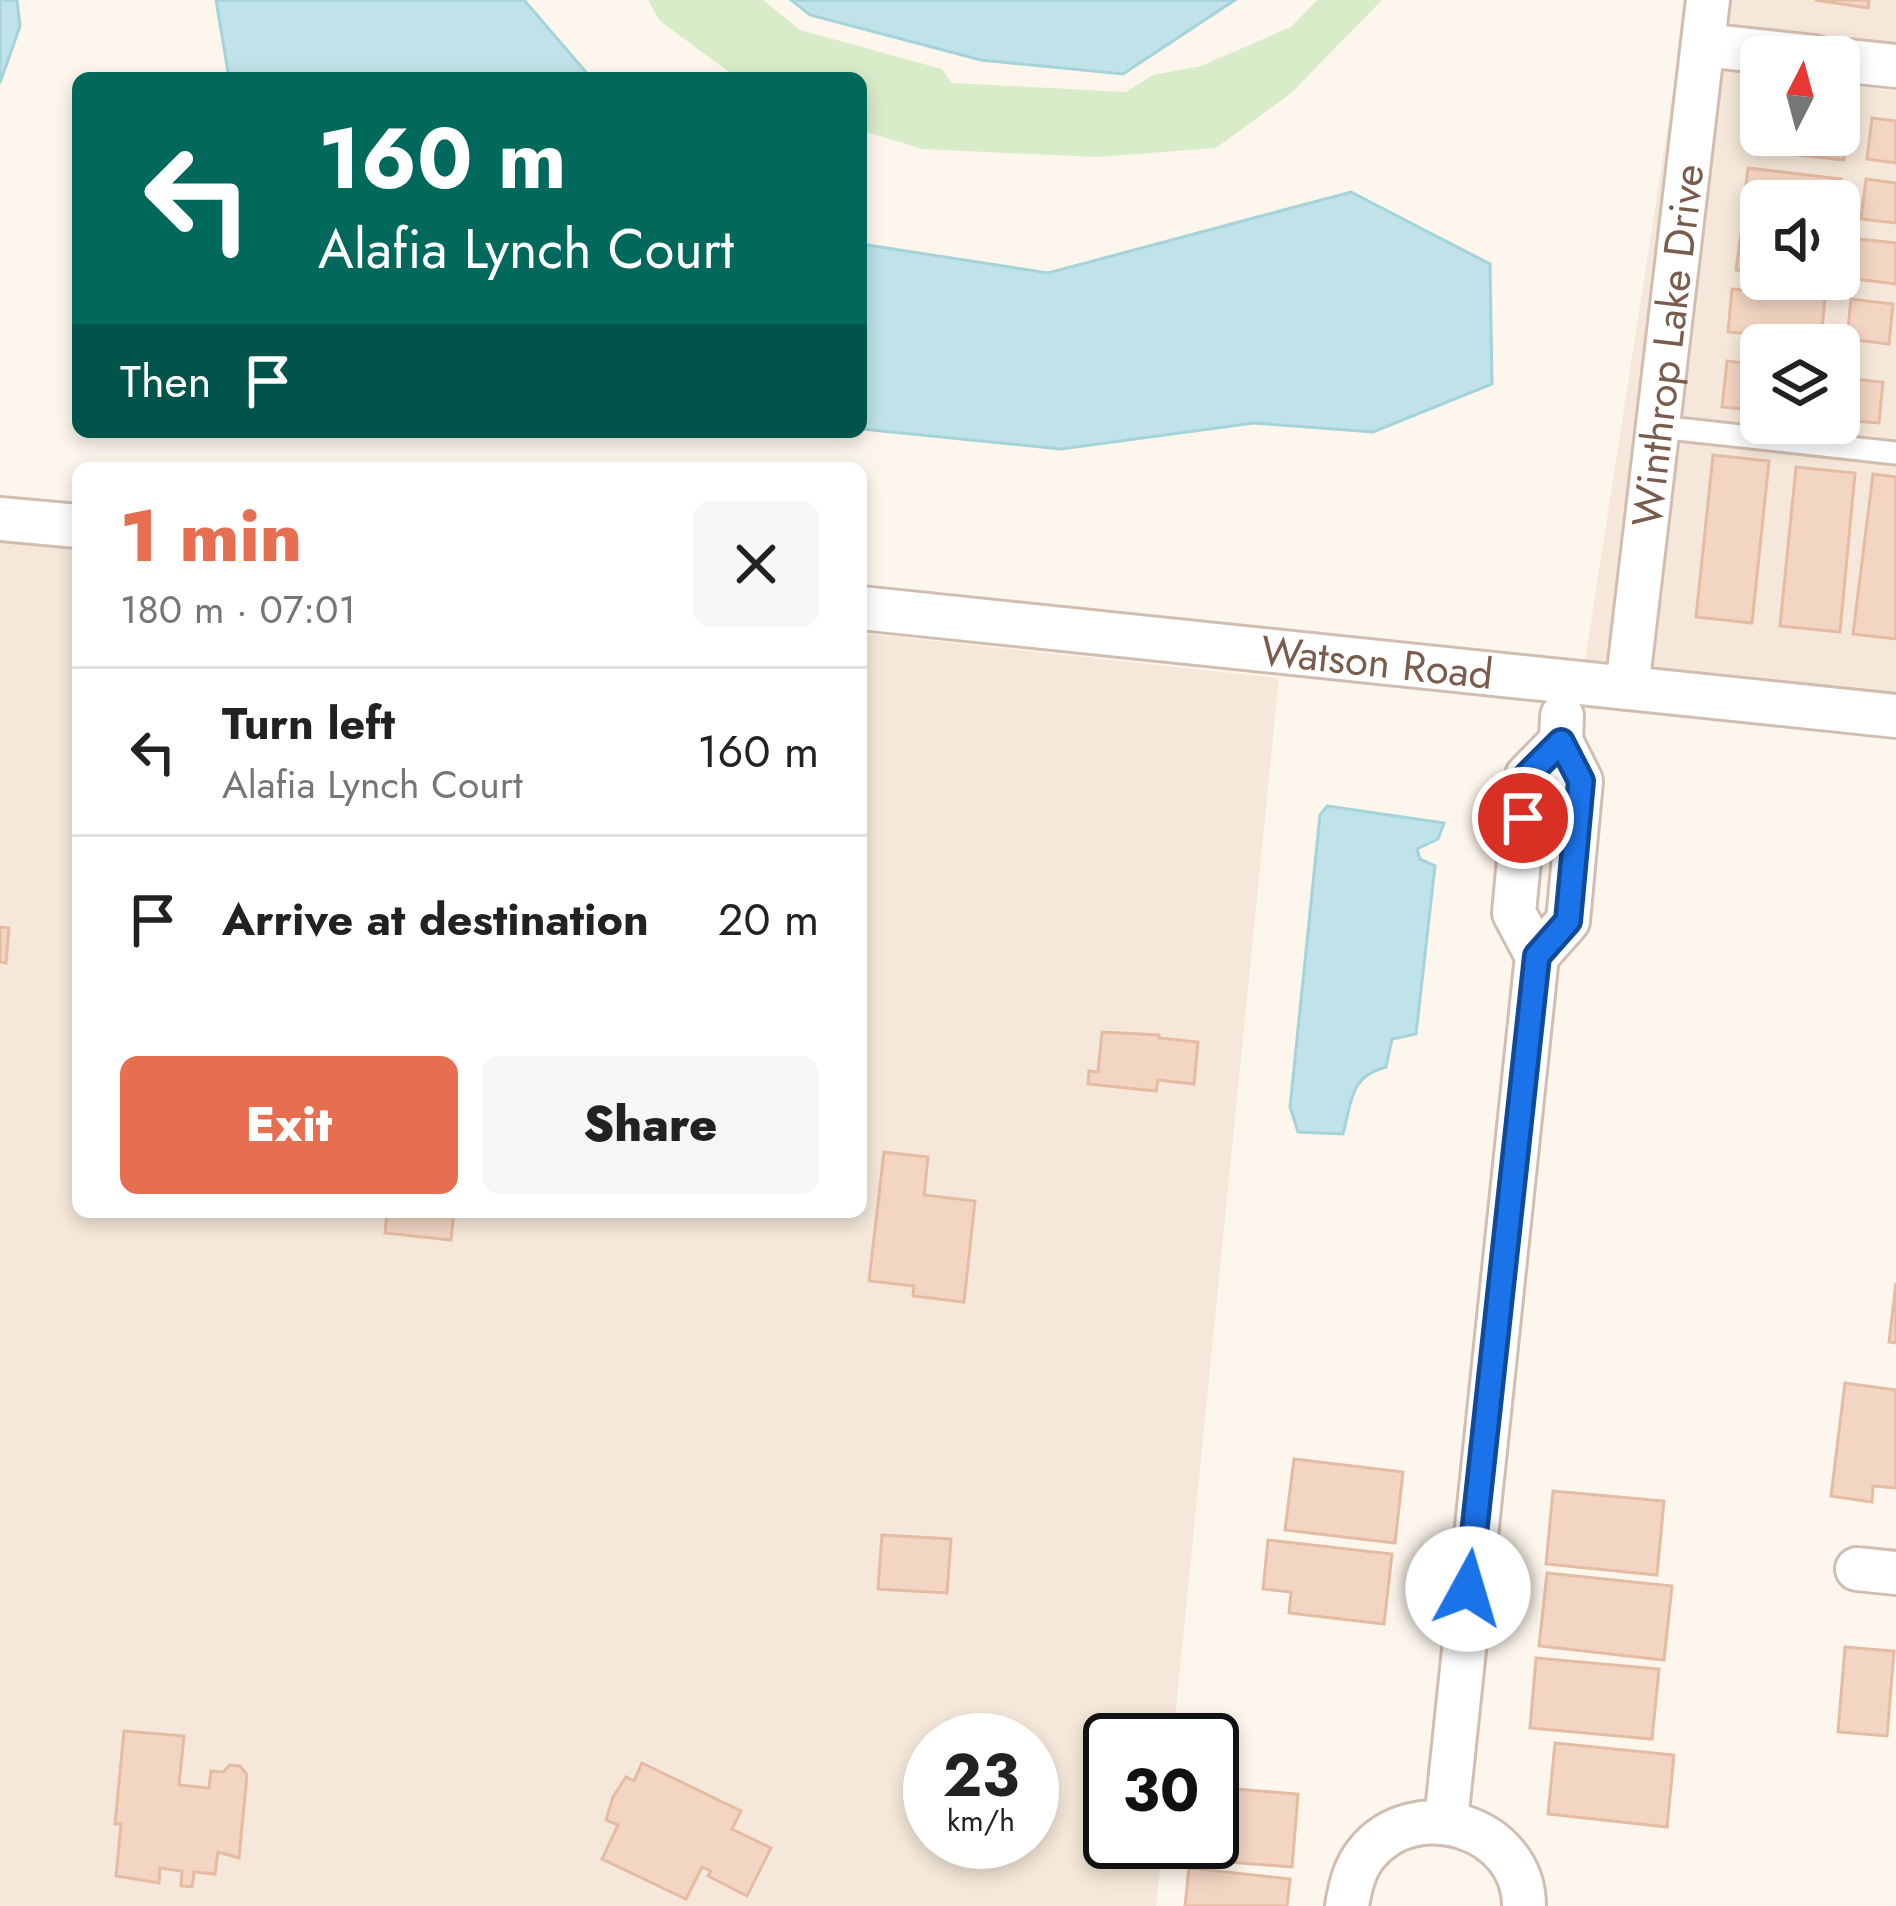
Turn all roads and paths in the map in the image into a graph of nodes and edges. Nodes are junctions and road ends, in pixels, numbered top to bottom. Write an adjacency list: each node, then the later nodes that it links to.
1 (1708, 0): 2 (street, Winthrop Lake Drive)
2 (1702, 45): 3 (street); 6 (street, Winthrop Lake Drive)
3 (1740, 49)
4 (1860, 62): 5 (street)
5 (1896, 66)
6 (1658, 427): 7 (lane); 12 (street, Winthrop Lake Drive)
7 (1896, 453)
8 (0, 519): 9 (street)
9 (72, 525)
10 (867, 609): 12 (street, Watson Road)
11 (1562, 686): 14 (street)
12 (1627, 688): 13 (street, Watson Road)
13 (1896, 716)
14 (1446, 1821): 15 (street); 16 (street)
15 (1347, 1906)
16 (1524, 1906)

